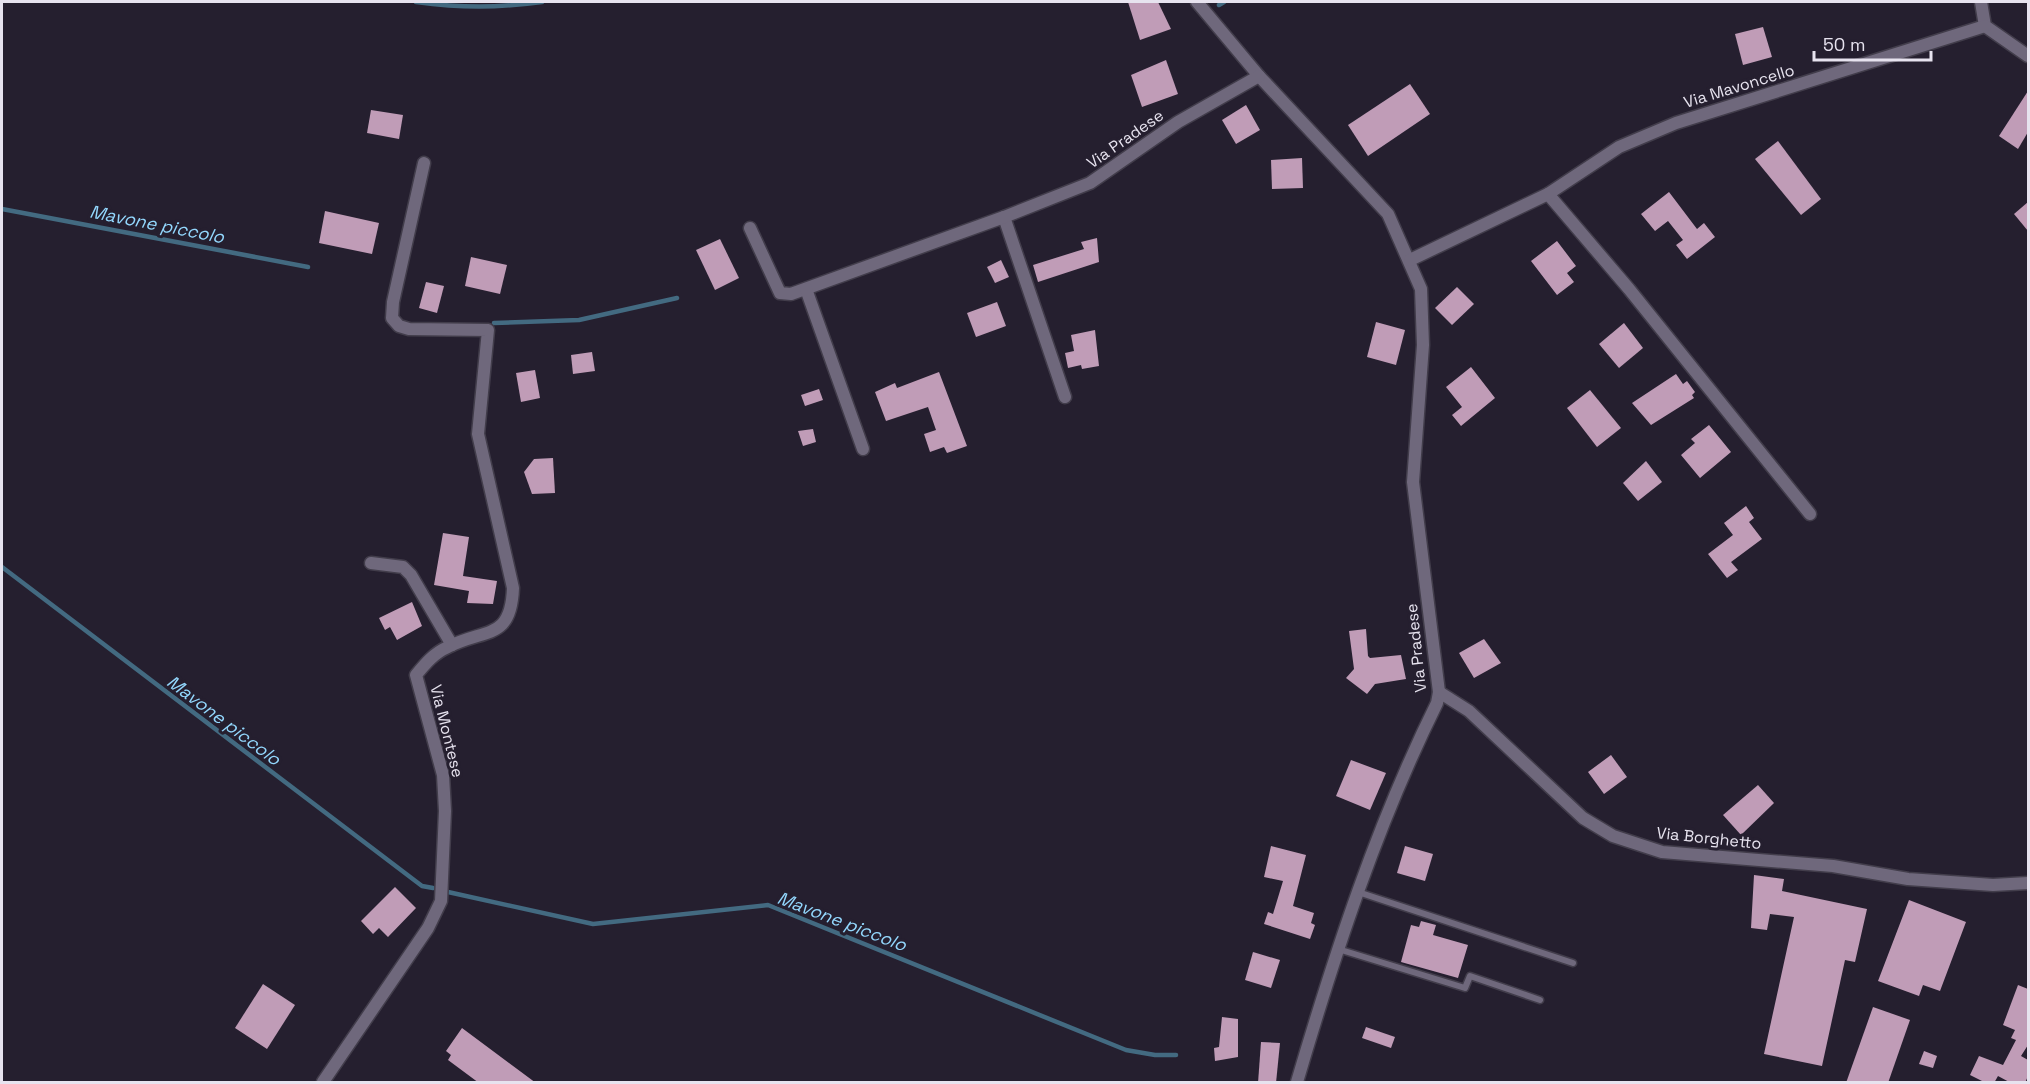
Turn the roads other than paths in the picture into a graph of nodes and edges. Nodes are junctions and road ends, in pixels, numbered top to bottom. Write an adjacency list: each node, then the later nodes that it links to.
1 (1197, 2): 5 (street, Via Pradese)
2 (1980, 2): 3 (street)
3 (1985, 26): 4 (street); 7 (street, Via Mavoncello)
4 (2028, 56)
5 (1259, 76): 8 (street, Via Pradese); 10 (street, Via Pradese)
6 (424, 163): 16 (street, Via Montese)
7 (1548, 194): 10 (street); 14 (street)
8 (1004, 217): 11 (street, Via Pradese); 12 (street)
9 (750, 228): 11 (street, Via Pradese)
10 (1410, 260): 17 (street, Via Pradese)
11 (806, 289): 13 (street)
12 (1065, 397)
13 (863, 449)
14 (1810, 514)
15 (371, 563): 16 (street)
16 (452, 645): 23 (street, Via Montese)
17 (1438, 692): 18 (street, Via Borghetto); 19 (street, Via Pradese)
18 (2028, 883)
19 (1358, 892): 20 (street, Via Pradese); 21 (lane)
20 (1337, 949): 22 (lane); 24 (street, Via Pradese)
21 (1573, 963)
22 (1540, 1000)
23 (323, 1083)
24 (1297, 1083)

